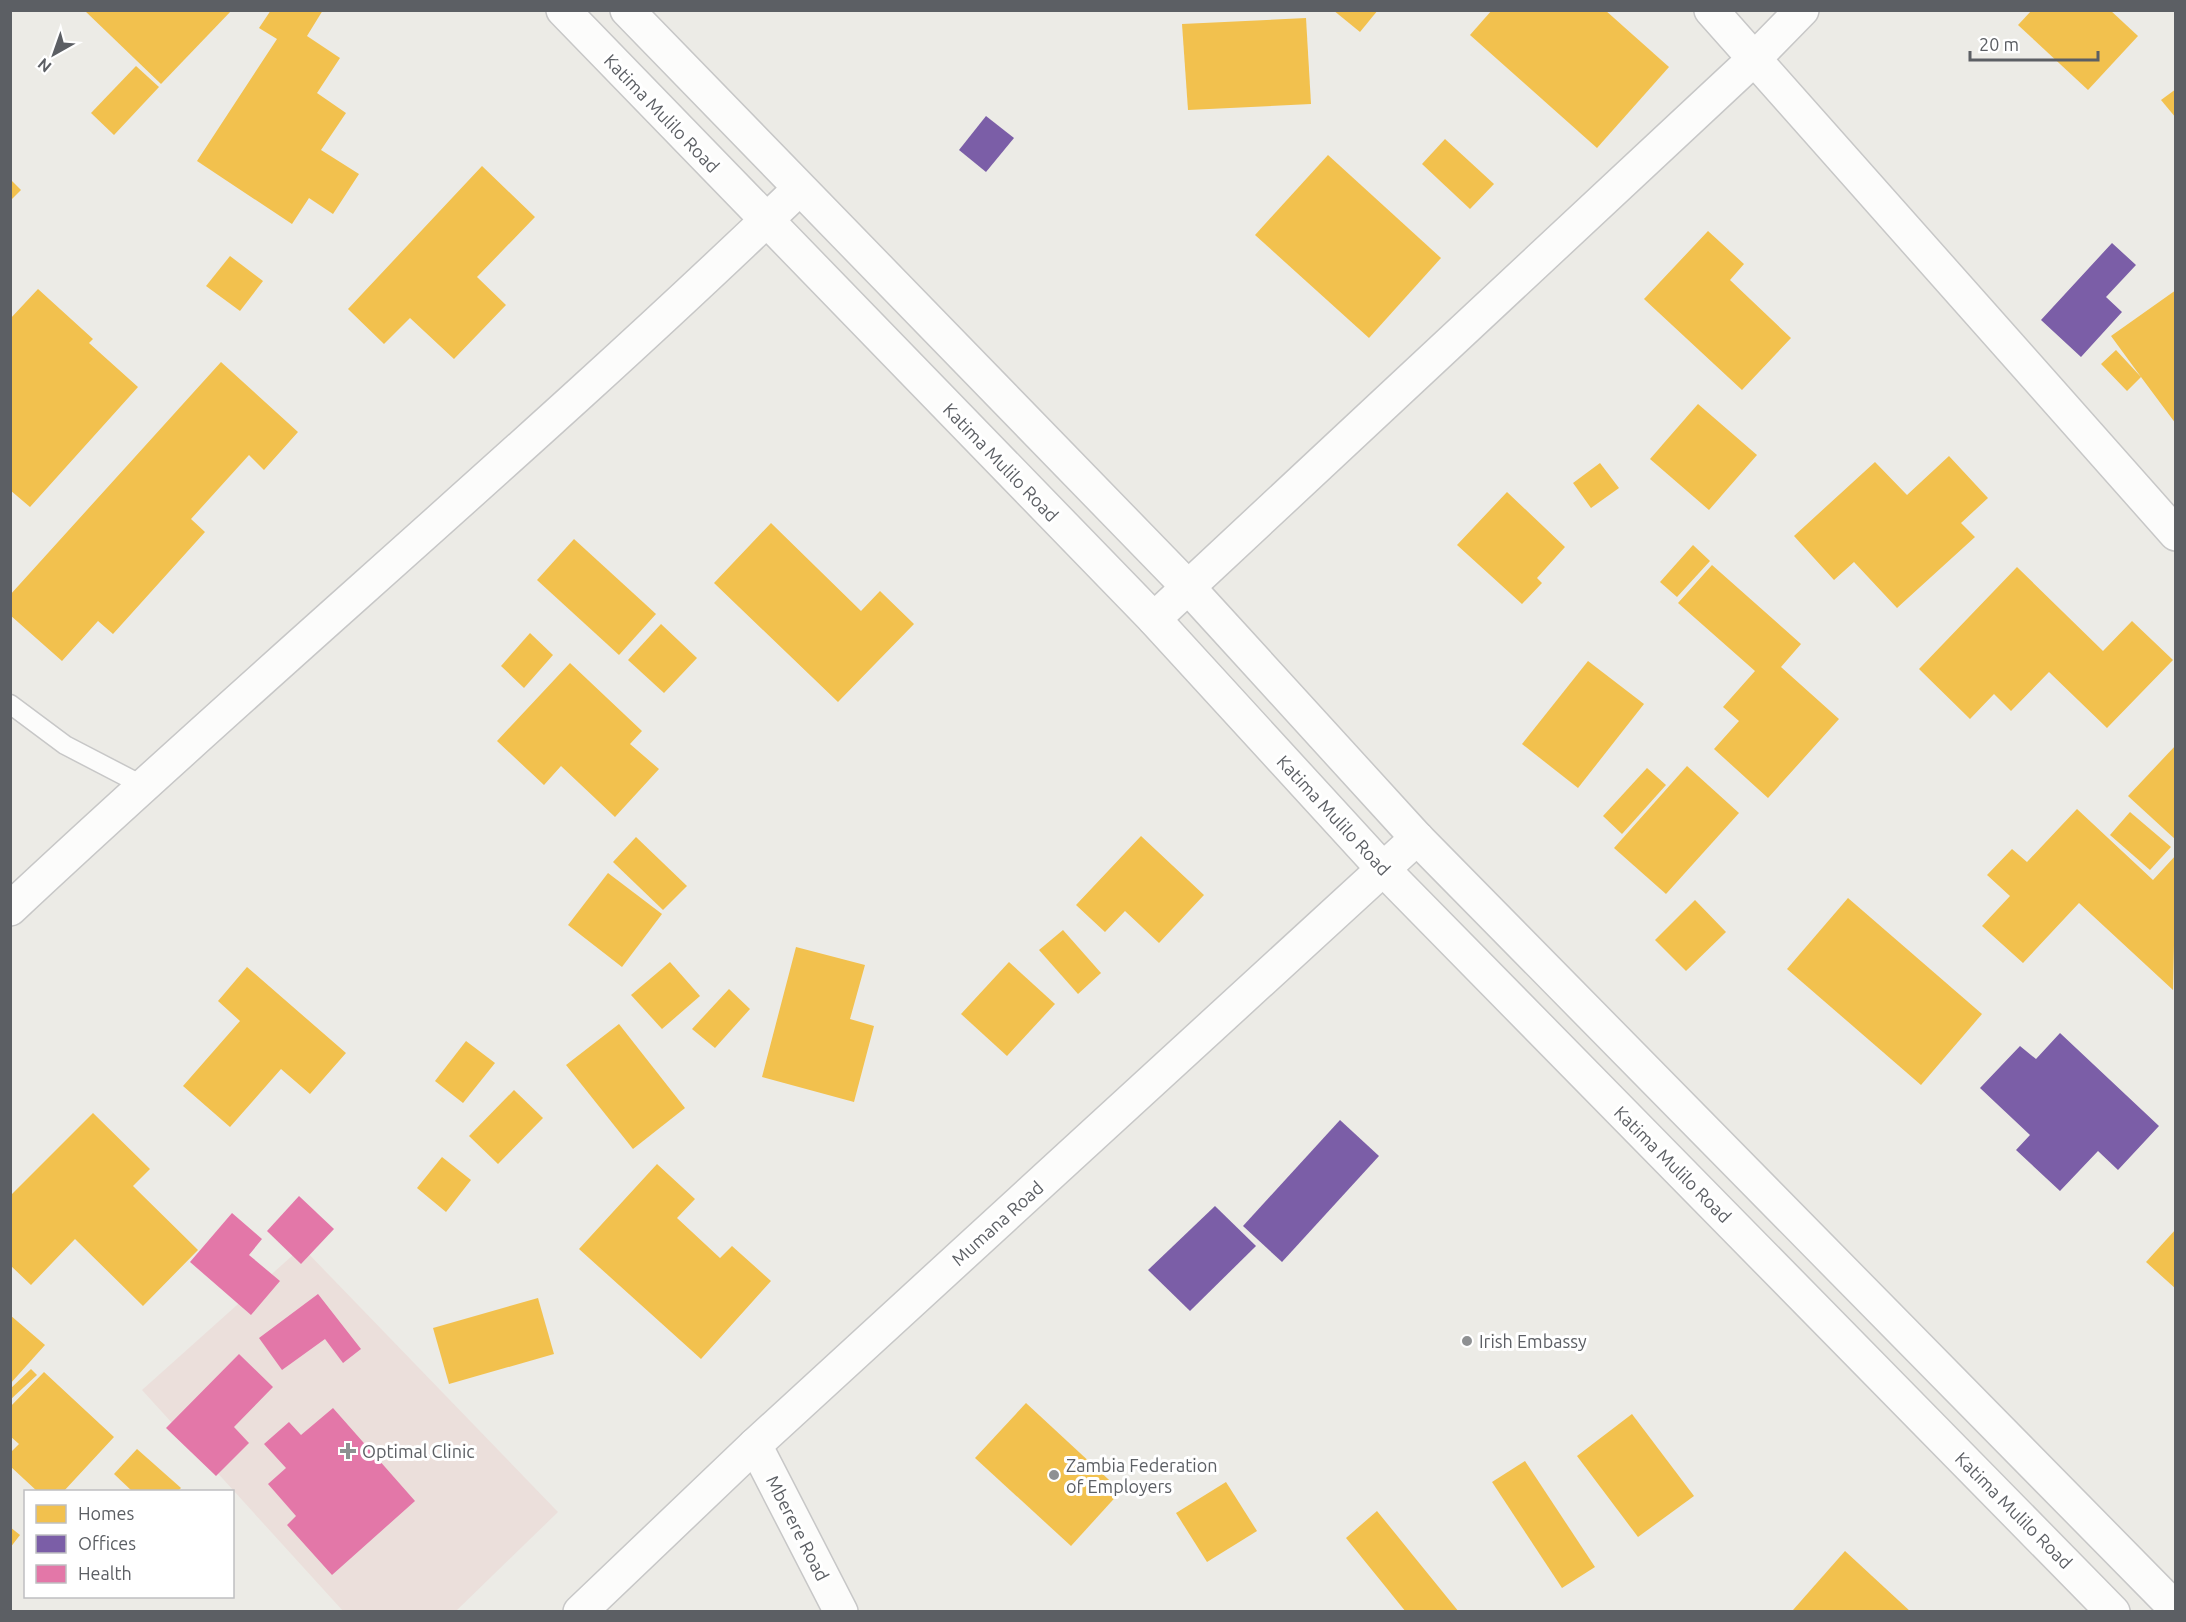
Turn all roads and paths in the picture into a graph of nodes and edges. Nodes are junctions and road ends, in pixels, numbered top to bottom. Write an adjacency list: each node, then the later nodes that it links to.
1 (564, 10): 7 (main road, Katima Mulilo Road)
2 (627, 10): 6 (main road)
3 (1711, 10): 5 (main road)
4 (1802, 10): 5 (main road)
5 (1754, 60): 8 (main road); 9 (main road)
6 (799, 189): 7 (main road); 9 (main road)
7 (766, 221): 10 (main road, Katima Mulilo Road); 12 (main road)
8 (2175, 534)
9 (1188, 587): 10 (main road); 13 (main road)
10 (1154, 619): 14 (main road, Katima Mulilo Road)
11 (10, 704): 12 (lane)
12 (142, 785): 15 (main road)
13 (1417, 838): 14 (main road, Mumana Road); 17 (main road)
14 (1384, 870): 16 (main road, Mumana Road); 20 (main road, Katima Mulilo Road)
15 (10, 909)
16 (755, 1445): 18 (main road, Mumana Road); 19 (main road, Mberere Road)
17 (2175, 1609)
18 (580, 1611)
19 (841, 1611)
20 (2113, 1611)

